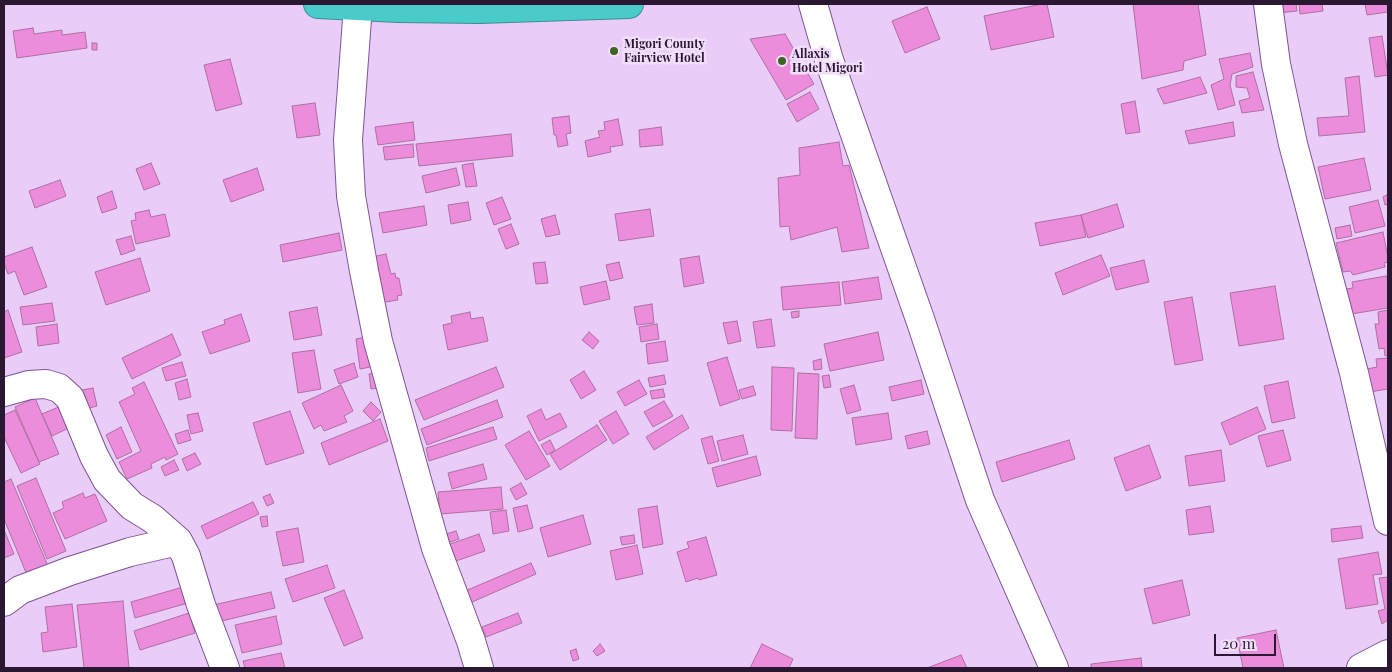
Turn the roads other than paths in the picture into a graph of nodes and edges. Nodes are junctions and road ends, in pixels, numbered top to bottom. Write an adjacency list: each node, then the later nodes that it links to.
1 (318, 4): 5 (highway)
2 (629, 4): 5 (highway)
3 (813, 4): 13 (street)
4 (1268, 4): 7 (street)
5 (358, 6): 12 (street)
6 (4, 392): 8 (street)
7 (1388, 521)
8 (178, 541): 9 (street); 11 (street)
9 (4, 602)
10 (1388, 654): 14 (street)
11 (225, 668)
12 (479, 668)
13 (1054, 668)
14 (1361, 668)

